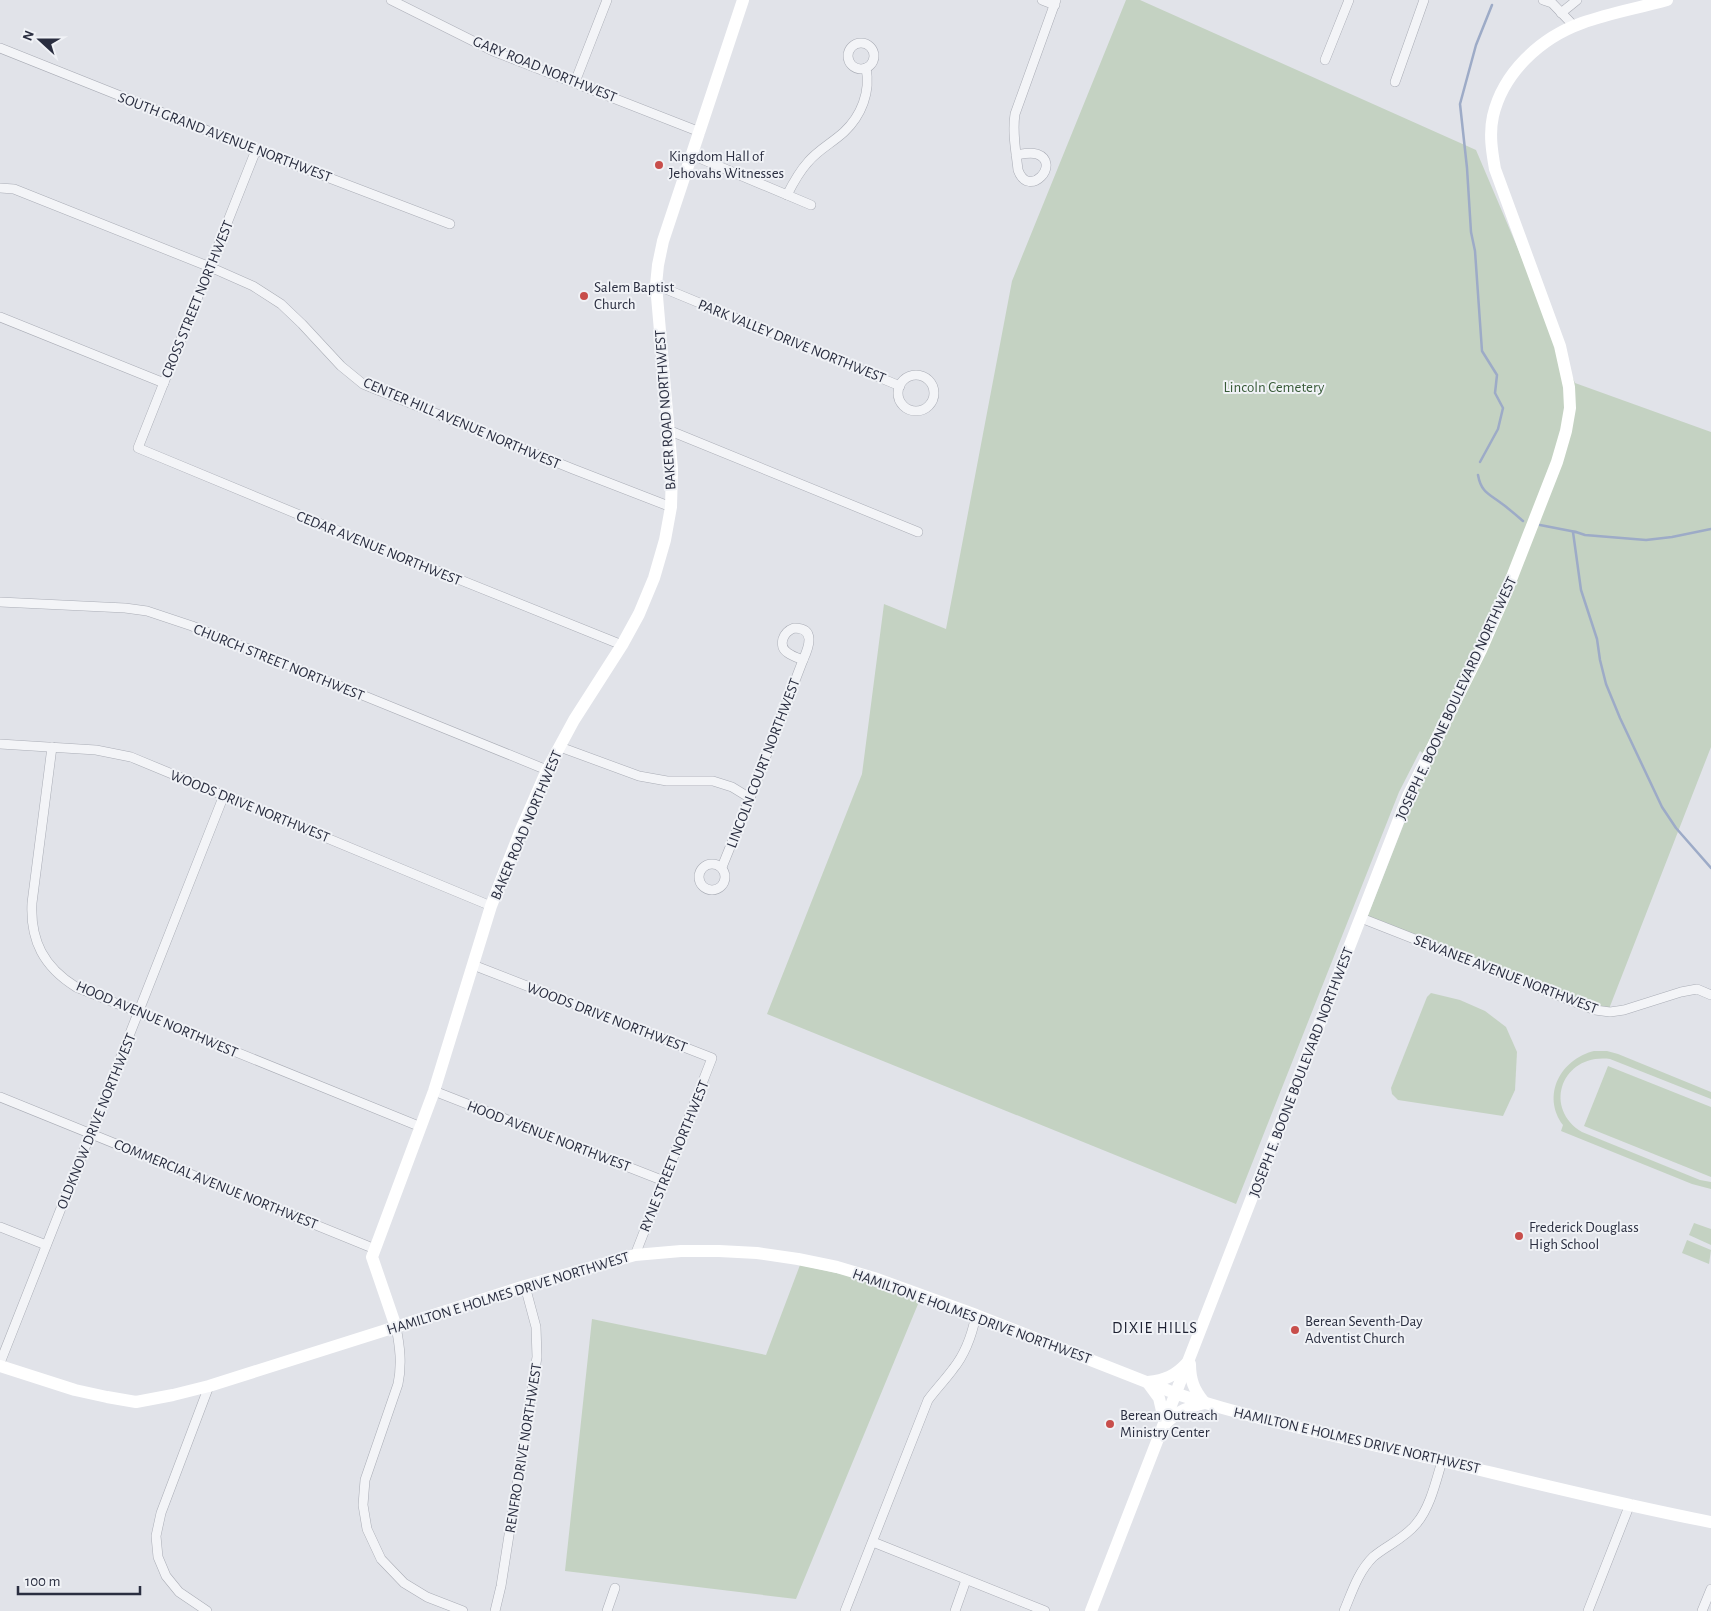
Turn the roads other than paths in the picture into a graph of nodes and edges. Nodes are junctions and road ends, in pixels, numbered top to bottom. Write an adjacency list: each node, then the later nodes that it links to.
1 (391, 0): 11 (street, GARY ROAD NORTHWEST)
2 (607, 0): 17 (street)
3 (743, 0): 19 (main road, BAKER ROAD NORTHWEST)
4 (1042, 0): 10 (street)
5 (1349, 0): 15 (street)
6 (1424, 0): 18 (street)
7 (1543, 0): 12 (street)
8 (1576, 0): 12 (street)
9 (1666, 0): 13 (main road, JOSEPH E. BOONE BOULEVARD NORTHWEST)
10 (1056, 2): 22 (street)
11 (406, 3): 17 (street, GARY ROAD NORTHWEST)
12 (1561, 13): 13 (street)
13 (1574, 26): 47 (main road, JOSEPH E. BOONE BOULEVARD NORTHWEST)
14 (0, 48): 20 (street, SOUTH GRAND AVENUE NORTHWEST)
15 (1324, 60)
16 (866, 68): 24 (street)
17 (575, 82): 19 (street, GARY ROAD NORTHWEST)
18 (1394, 82)
19 (700, 132): 21 (main road, BAKER ROAD NORTHWEST)
20 (256, 150): 26 (street, SOUTH GRAND AVENUE NORTHWEST); 27 (street, CROSS STREET NORTHWEST)
21 (692, 155): 24 (street); 28 (main road, BAKER ROAD NORTHWEST)
22 (1016, 155)
23 (0, 188): 27 (street, CENTER HILL AVENUE NORTHWEST)
24 (787, 195): 25 (street)
25 (812, 205)
26 (450, 224)
27 (210, 267): 30 (street, CROSS STREET NORTHWEST); 34 (street, CENTER HILL AVENUE NORTHWEST)
28 (656, 285): 31 (street, PARK VALLEY DRIVE NORTHWEST); 32 (main road, BAKER ROAD NORTHWEST)
29 (0, 317): 30 (street)
30 (164, 383): 33 (street, CROSS STREET NORTHWEST)
31 (900, 386): 31 (street)
32 (668, 430): 34 (main road, BAKER ROAD NORTHWEST); 35 (street)
33 (138, 448): 37 (street, CEDAR AVENUE NORTHWEST)
34 (671, 507): 37 (main road, BAKER ROAD NORTHWEST)
35 (918, 532)
36 (0, 602): 42 (street, CHURCH STREET NORTHWEST)
37 (622, 645): 41 (main road, BAKER ROAD NORTHWEST)
38 (803, 660): 44 (street, LINCOLN COURT NORTHWEST)
39 (0, 744): 40 (street, WOODS DRIVE NORTHWEST)
40 (52, 747): 43 (street, WOODS DRIVE NORTHWEST); 50 (street, HOOD AVENUE NORTHWEST)
41 (560, 747): 42 (main road, BAKER ROAD NORTHWEST); 44 (street)
42 (547, 770): 46 (main road, BAKER ROAD NORTHWEST)
43 (224, 795): 46 (street, WOODS DRIVE NORTHWEST); 50 (street, OLDKNOW DRIVE NORTHWEST)
44 (750, 798): 45 (street, LINCOLN COURT NORTHWEST)
45 (722, 867)
46 (491, 906): 48 (main road, BAKER ROAD NORTHWEST)
47 (1361, 918): 49 (street, SEWANEE AVENUE NORTHWEST); 64 (main road, JOSEPH E. BOONE BOULEVARD NORTHWEST)
48 (473, 965): 51 (street, WOODS DRIVE NORTHWEST); 52 (main road, BAKER ROAD NORTHWEST)
49 (1711, 994)
50 (138, 1013): 54 (street, HOOD AVENUE NORTHWEST); 55 (street, OLDKNOW DRIVE NORTHWEST)
51 (712, 1058): 56 (street, RYNE STREET NORTHWEST)
52 (434, 1091): 54 (main road, BAKER ROAD NORTHWEST); 56 (street, HOOD AVENUE NORTHWEST)
53 (0, 1096): 55 (street, COMMERCIAL AVENUE NORTHWEST)
54 (421, 1127): 59 (main road, BAKER ROAD NORTHWEST)
55 (91, 1133): 58 (street, OLDKNOW DRIVE NORTHWEST); 59 (street, COMMERCIAL AVENUE NORTHWEST)
56 (664, 1181): 60 (street, RYNE STREET NORTHWEST)
57 (0, 1227): 58 (street)
58 (46, 1245): 65 (street, OLDKNOW DRIVE NORTHWEST)
59 (376, 1249): 63 (main road, BAKER ROAD NORTHWEST)
60 (634, 1255): 61 (main road, HAMILTON E HOLMES DRIVE NORTHWEST); 62 (main road, HAMILTON E HOLMES DRIVE NORTHWEST)
61 (525, 1286): 63 (main road, HAMILTON E HOLMES DRIVE NORTHWEST); 80 (street, RENFRO DRIVE NORTHWEST)
62 (976, 1314): 66 (main road, HAMILTON E HOLMES DRIVE NORTHWEST); 74 (street)
63 (396, 1327): 67 (main road, HAMILTON E HOLMES DRIVE NORTHWEST); 79 (street, BAKER ROAD NORTHWEST)
64 (1190, 1359): 66 (main road); 68 (main road, JOSEPH E. BOONE BOULEVARD NORTHWEST); 69 (main road)
65 (0, 1364): 67 (main road, HAMILTON E HOLMES DRIVE NORTHWEST)
66 (1147, 1382): 68 (main road, HAMILTON E HOLMES DRIVE NORTHWEST); 70 (main road)
67 (209, 1386): 78 (street)
68 (1176, 1394): 69 (main road, HAMILTON E HOLMES DRIVE NORTHWEST); 70 (main road, JOSEPH E. BOONE BOULEVARD NORTHWEST)
69 (1205, 1403): 70 (main road); 71 (main road, HAMILTON E HOLMES DRIVE NORTHWEST)
70 (1165, 1424): 85 (main road, JOSEPH E. BOONE BOULEVARD NORTHWEST)
71 (1442, 1461): 72 (main road, HAMILTON E HOLMES DRIVE NORTHWEST); 86 (street)
72 (1630, 1504): 73 (main road, HAMILTON E HOLMES DRIVE NORTHWEST); 87 (street)
73 (1711, 1522)
74 (873, 1542): 75 (street); 82 (street)
75 (966, 1580): 83 (street); 84 (street)
76 (615, 1588): 81 (street)
77 (1711, 1589): 88 (street)
78 (207, 1611)
79 (463, 1611)
80 (495, 1611)
81 (607, 1611)
82 (845, 1611)
83 (955, 1611)
84 (1045, 1611)
85 (1091, 1611)
86 (1344, 1611)
87 (1588, 1611)
88 (1702, 1611)

